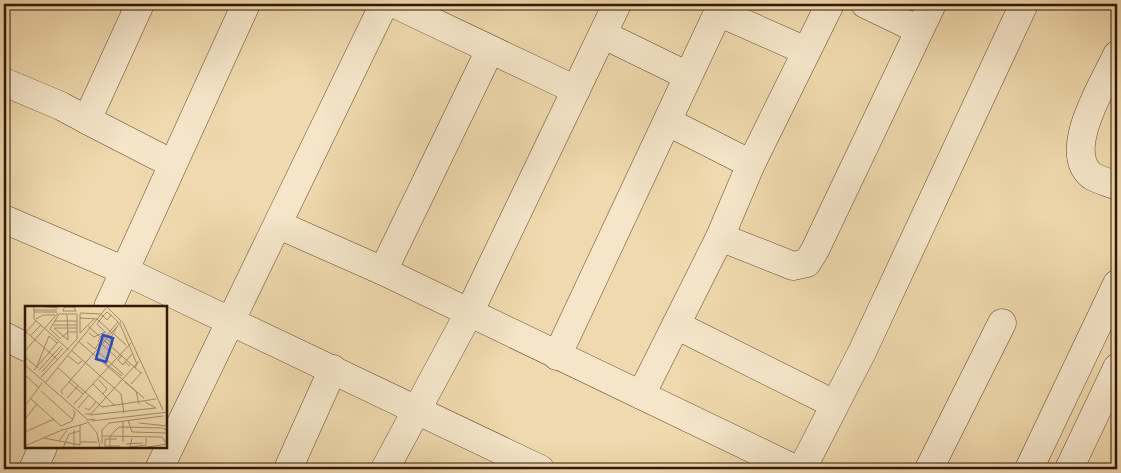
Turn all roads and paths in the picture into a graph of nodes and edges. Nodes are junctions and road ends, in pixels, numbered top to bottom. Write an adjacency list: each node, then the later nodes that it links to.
1 (140, 4): 19 (street)
2 (246, 4): 27 (street)
3 (384, 4): 25 (street)
4 (395, 4): 13 (street)
5 (617, 4): 12 (street)
6 (830, 4): 14 (street)
7 (865, 4): 11 (street)
8 (932, 4): 11 (street)
9 (1024, 4): 39 (street)
10 (720, 8): 14 (street); 16 (street)
11 (919, 30): 26 (street)
12 (604, 34): 16 (street); 18 (street)
13 (490, 50): 18 (street); 28 (street)
14 (806, 51): 22 (street)
15 (1117, 55): 23 (street)
16 (688, 76): 20 (street)
17 (4, 82): 19 (street)
18 (576, 90): 31 (street)
19 (87, 120): 21 (street)
20 (668, 122): 22 (street); 35 (street)
21 (159, 157)
22 (751, 164): 26 (street)
23 (1117, 186)
24 (4, 219): 27 (street)
25 (278, 225): 28 (street); 32 (street)
26 (720, 237): 34 (street)
27 (124, 271): 30 (street); 32 (street)
28 (384, 271): 31 (street)
29 (1117, 284): 50 (street)
30 (108, 306)
31 (469, 313): 35 (street); 40 (street)
32 (231, 322): 37 (street); 43 (street)
33 (1002, 323): 49 (street)
34 (676, 324): 38 (street); 39 (street)
35 (557, 356): 38 (street)
36 (1117, 368): 51 (street)
37 (333, 369): 40 (street); 44 (street)
38 (641, 396): 47 (street)
39 (834, 404): 48 (street)
40 (417, 410): 45 (street); 46 (street)
41 (43, 448): 42 (street)
42 (33, 469)
43 (159, 469)
44 (288, 469)
45 (385, 469)
46 (540, 469)
47 (795, 469)
48 (802, 469)
49 (929, 469)
50 (1029, 469)
51 (1069, 469)

